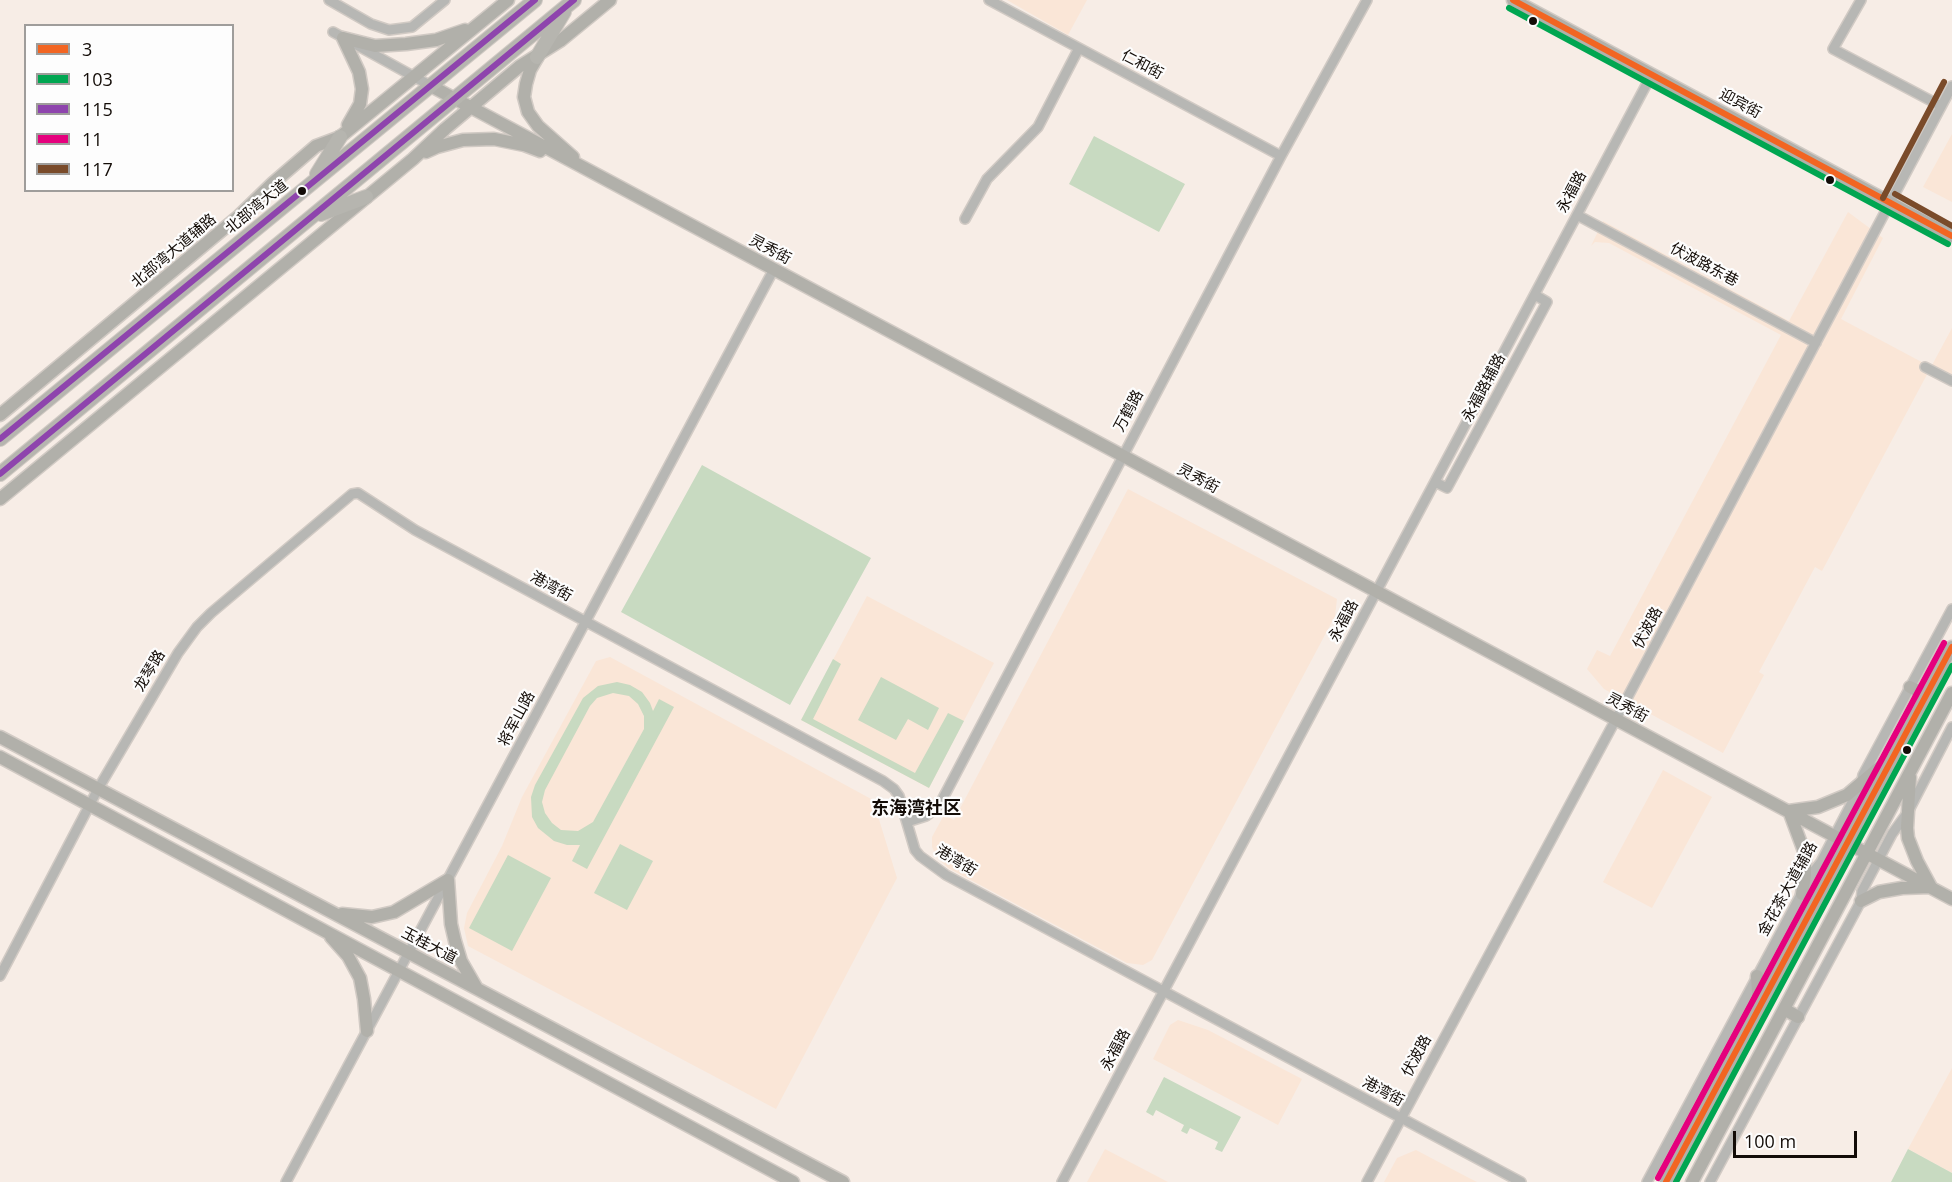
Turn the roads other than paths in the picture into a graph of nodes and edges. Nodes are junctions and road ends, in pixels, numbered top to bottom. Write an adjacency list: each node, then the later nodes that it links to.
1 (329, 0): 2 (street)
2 (445, 0)
3 (508, 0): 11 (main road, 北部湾大道辅路)
4 (535, 0): 17 (highway, 北部湾大道)
5 (610, 0): 14 (main road)
6 (989, 0): 13 (street, 仁和街)
7 (1367, 0): 23 (street, 万鹤路)
8 (1513, 0): 15 (main road, 迎宾街)
9 (1861, 0): 20 (street)
10 (572, 2): 14 (highway); 19 (highway)
11 (484, 19): 12 (main road); 16 (main road, 北部湾大道辅路)
12 (338, 35): 16 (street); 22 (main road)
13 (1079, 48): 23 (street, 仁和街); 31 (street)
14 (537, 57): 21 (main road); 25 (main road)
15 (1652, 74): 28 (main road, 迎宾街); 29 (street, 永福路)
16 (413, 76): 17 (street); 22 (main road, 北部湾大道辅路)
17 (431, 86): 19 (main road, 灵秀街); 26 (highway, 北部湾大道)
18 (1952, 86): 20 (street, 伏波路)
19 (454, 98): 21 (main road, 灵秀街); 30 (highway)
20 (1941, 106): 28 (street, 伏波路)
21 (471, 107): 24 (main road); 25 (main road, 灵秀街)
22 (340, 137): 26 (highway); 38 (main road, 北部湾大道辅路)
23 (1281, 156): 40 (street, 万鹤路)
24 (413, 159): 25 (main road); 27 (main road)
25 (586, 169): 33 (main road, 灵秀街)
26 (311, 184): 39 (highway, 北部湾大道)
27 (366, 197): 30 (highway); 43 (main road)
28 (1891, 202): 32 (main road, 迎宾街); 35 (street, 伏波路)
29 (1578, 214): 34 (street, 永福路); 35 (street, 伏波路东巷)
30 (308, 219): 41 (highway)
31 (965, 219)
32 (1952, 236)
33 (774, 269): 40 (main road, 灵秀街); 47 (street, 将军山路)
34 (1534, 295): 42 (street, 永福路辅路)
35 (1816, 343): 53 (street, 伏波路)
36 (1925, 367): 37 (street)
37 (1952, 381)
38 (0, 415)
39 (0, 440)
40 (1123, 456): 45 (main road, 灵秀街); 64 (street, 万鹤路)
41 (0, 474)
42 (1435, 482): 45 (street, 永福路)
43 (0, 499)
44 (415, 530): 47 (street, 港湾街); 60 (street, 龙琴路)
45 (1377, 591): 53 (main road, 灵秀街); 81 (street, 永福路)
46 (1952, 609): 49 (street, 金花茶大道辅路)
47 (585, 623): 64 (street, 港湾街); 69 (street, 将军山路)
48 (1952, 647): 51 (main road)
49 (1910, 687): 51 (main road); 59 (street, 金花茶大道辅路)
50 (1952, 693): 52 (main road)
51 (1926, 695): 56 (main road)
52 (1947, 715): 58 (main road)
53 (1616, 719): 62 (main road, 灵秀街); 86 (street, 伏波路)
54 (1952, 727): 63 (street)
55 (0, 737): 60 (main road, 玉桂大道)
56 (1895, 753): 59 (main road); 66 (main road)
57 (0, 757): 61 (main road)
58 (1911, 771): 63 (main road); 67 (main road)
59 (1861, 785): 62 (main road); 65 (street, 金花茶大道辅路)
60 (98, 789): 61 (street, 龙琴路); 74 (main road, 玉桂大道)
61 (89, 805): 75 (main road); 78 (street, 龙琴路)
62 (1789, 811): 65 (main road, 灵秀街); 71 (main road)
63 (1908, 812): 68 (street); 70 (main road)
64 (907, 822): 81 (street, 港湾街)
65 (1835, 836): 66 (main road, 灵秀街); 71 (street, 金花茶大道辅路)
66 (1847, 843): 67 (main road, 灵秀街); 82 (main road)
67 (1867, 853): 68 (main road, 灵秀街); 83 (main road)
68 (1879, 860): 70 (main road, 灵秀街); 73 (street)
69 (448, 880): 74 (main road); 76 (street, 将军山路); 80 (main road)
70 (1931, 887): 72 (main road, 灵秀街); 73 (main road)
71 (1802, 894): 79 (street, 金花茶大道辅路)
72 (1952, 899)
73 (1861, 901): 84 (street)
74 (335, 913): 76 (main road, 玉桂大道)
75 (327, 932): 77 (main road); 85 (main road)
76 (409, 952): 77 (street, 将军山路); 80 (main road, 玉桂大道)
77 (399, 970): 85 (street, 将军山路); 88 (main road)
78 (0, 976)
79 (1757, 976): 82 (main road); 93 (street, 金花茶大道辅路)
80 (476, 987): 89 (main road, 玉桂大道)
81 (1164, 991): 86 (street, 港湾街); 90 (street, 永福路)
82 (1759, 1008): 94 (main road)
83 (1784, 1009): 84 (main road); 95 (main road)
84 (1798, 1017): 96 (street)
85 (367, 1031): 87 (street, 将军山路)
86 (1401, 1118): 91 (street, 伏波路); 92 (street, 港湾街)
87 (286, 1182)
88 (793, 1182)
89 (843, 1182)
90 (1062, 1182)
91 (1367, 1182)
92 (1521, 1182)
93 (1647, 1182)
94 (1666, 1182)
95 (1692, 1182)
96 (1710, 1182)

